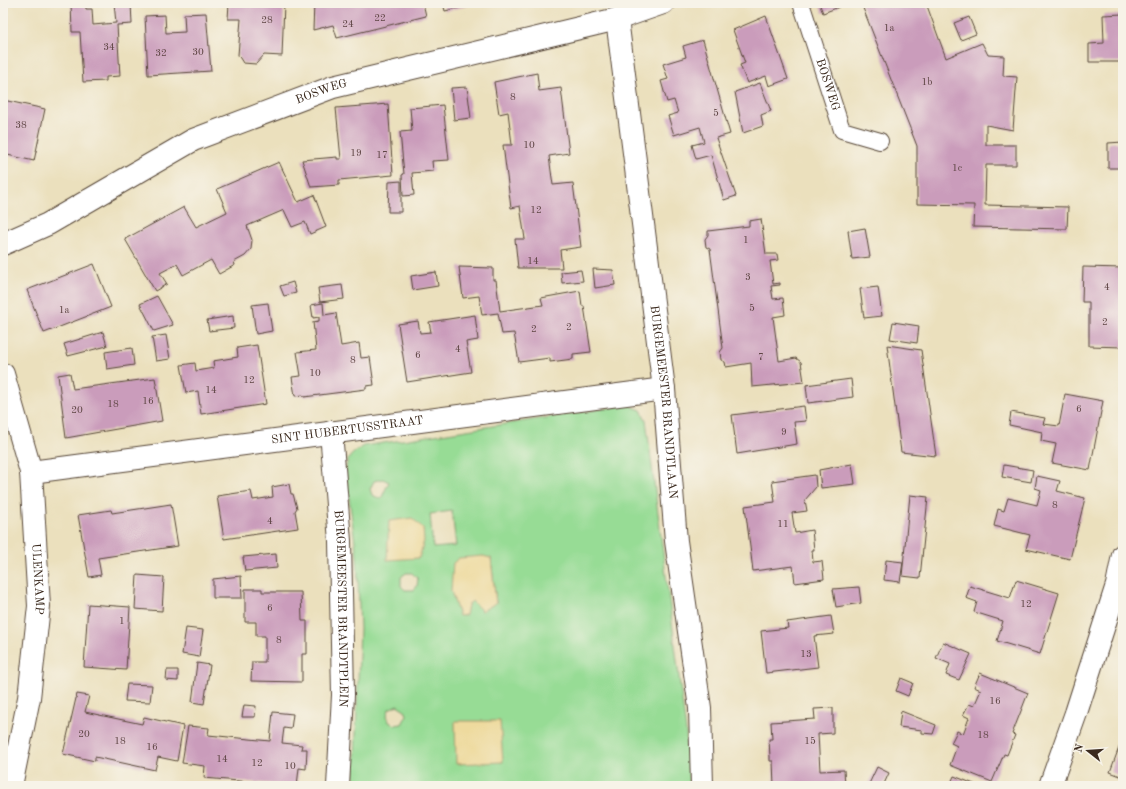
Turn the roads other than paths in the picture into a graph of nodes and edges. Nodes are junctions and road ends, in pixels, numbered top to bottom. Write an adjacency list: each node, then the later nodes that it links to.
1 (663, 3): 3 (street, BOSWEG)
2 (802, 3): 4 (lane, BOSWEG)
3 (617, 19): 5 (street, BOSWEG); 7 (street, BURGEMEESTER BRANDTLAAN)
4 (880, 141)
5 (3, 244)
6 (3, 374): 9 (street, ULENKAMP)
7 (664, 389): 8 (street, SINT HUBERTUSSTRAAT); 13 (street, BURGEMEESTER BRANDTLAAN)
8 (331, 432): 9 (street, SINT HUBERTUSSTRAAT); 12 (street, BURGEMEESTER BRANDTPLEIN)
9 (31, 472): 11 (street, ULENKAMP)
10 (1123, 555): 14 (street)
11 (11, 786)
12 (338, 786)
13 (702, 786)
14 (1050, 786)

